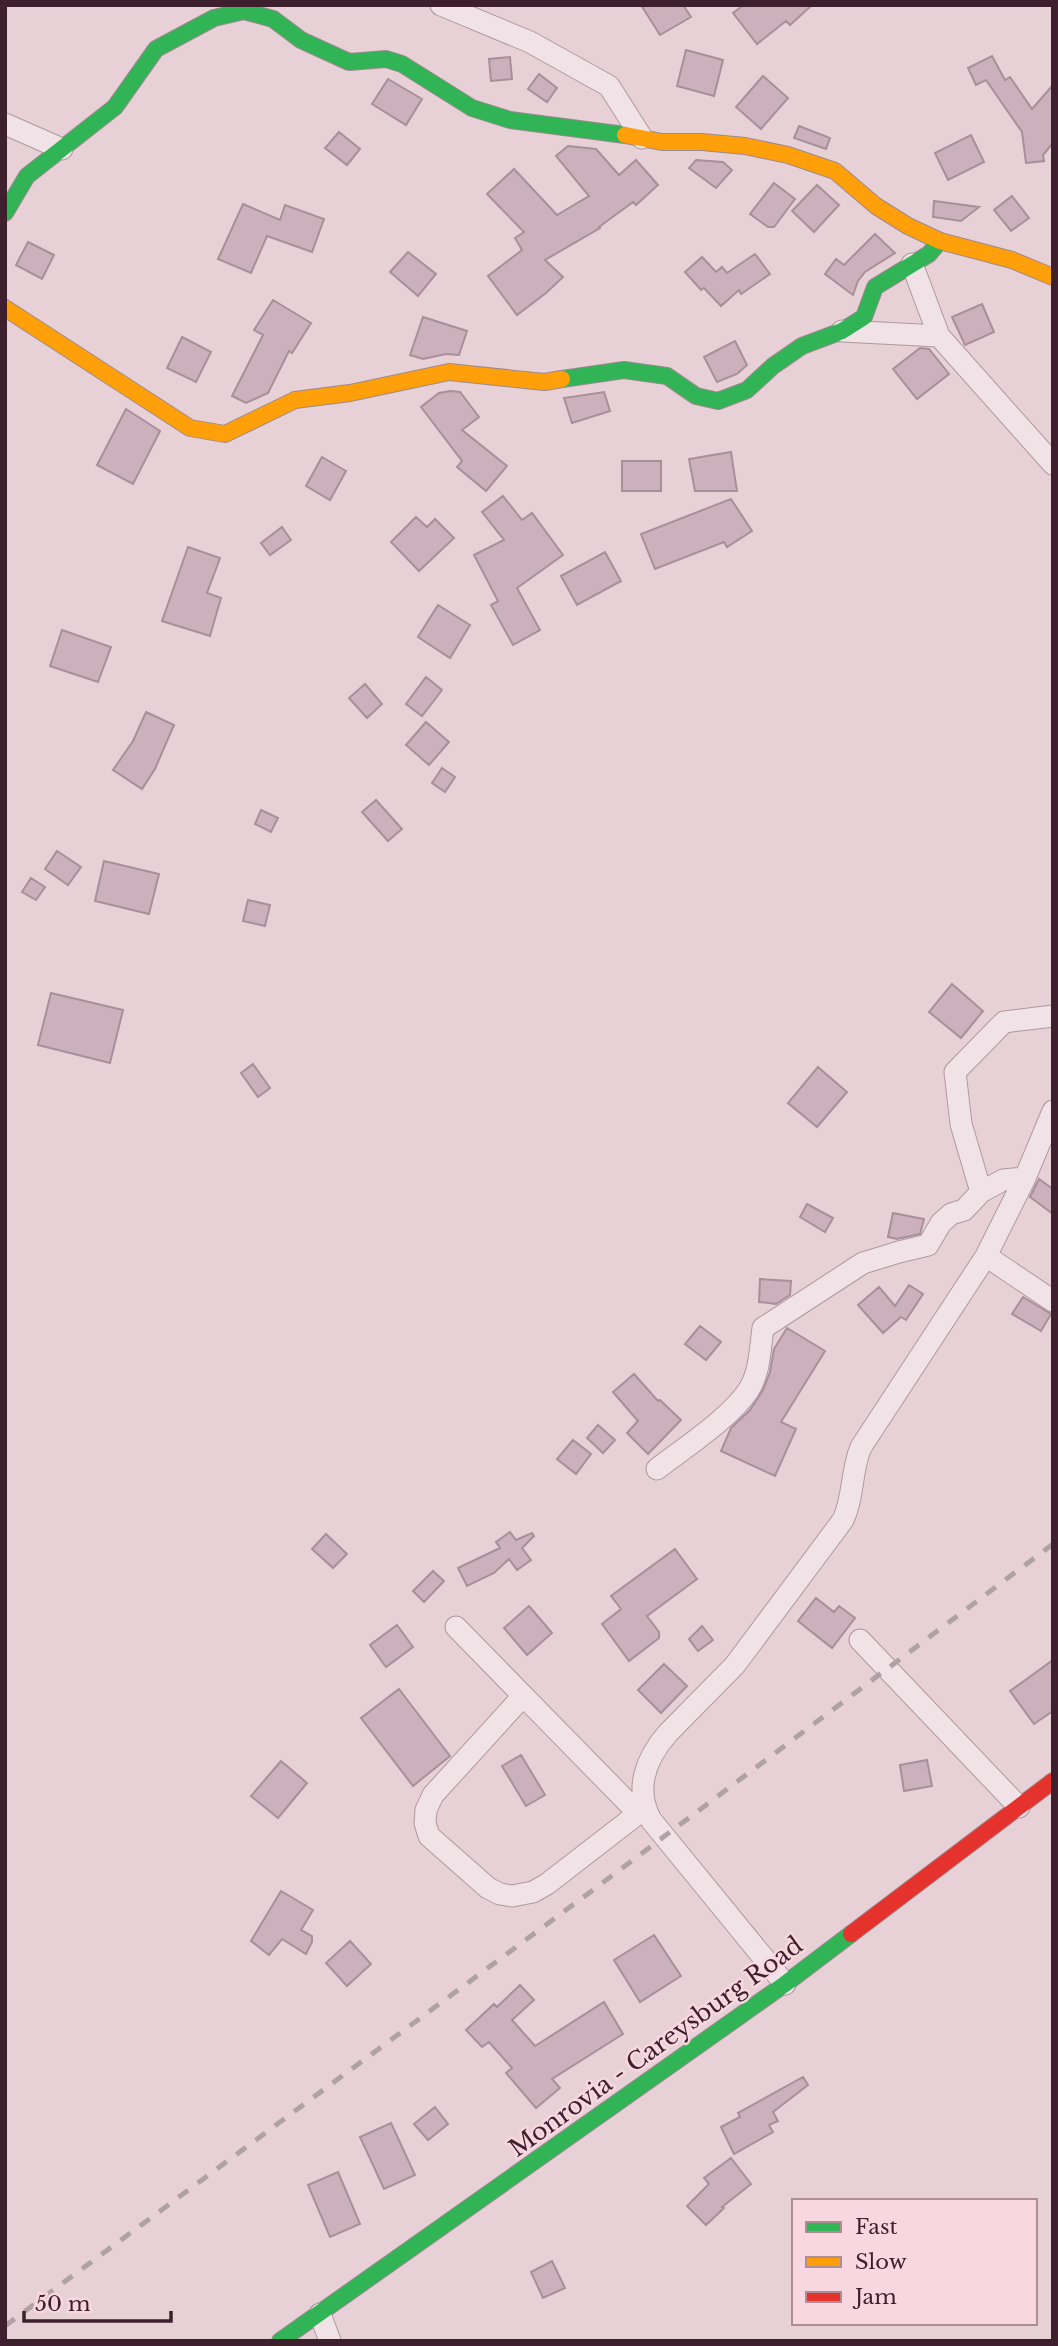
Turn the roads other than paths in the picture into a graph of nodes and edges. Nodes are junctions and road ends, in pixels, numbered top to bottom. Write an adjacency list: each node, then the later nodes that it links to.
1 (441, 5): 3 (street)
2 (5, 124): 4 (street)
3 (642, 138): 4 (street); 6 (street)
4 (62, 149): 5 (street)
5 (5, 213)
6 (940, 241): 7 (street); 8 (street)
7 (912, 264): 10 (street); 11 (street)
8 (1053, 277)
9 (5, 308): 10 (street)
10 (842, 331): 11 (street)
11 (939, 336): 12 (street)
12 (1053, 464)
13 (1053, 1016): 16 (street)
14 (1053, 1111): 15 (street)
15 (1025, 1178): 16 (street); 17 (street)
16 (981, 1192): 19 (street)
17 (986, 1256): 18 (street); 25 (street)
18 (1053, 1301)
19 (657, 1469)
20 (456, 1627): 22 (street)
21 (860, 1640): 24 (street)
22 (523, 1696): 25 (street); 25 (street)
23 (1053, 1782): 24 (street, Monrovia - Careysburg Road)
24 (1019, 1807): 26 (street, Monrovia - Careysburg Road)
25 (641, 1811): 26 (street)
26 (786, 1984): 27 (street, Monrovia - Careysburg Road)
27 (320, 2314): 28 (street, Monrovia - Careysburg Road); 29 (street)
28 (280, 2341)
29 (330, 2341)

